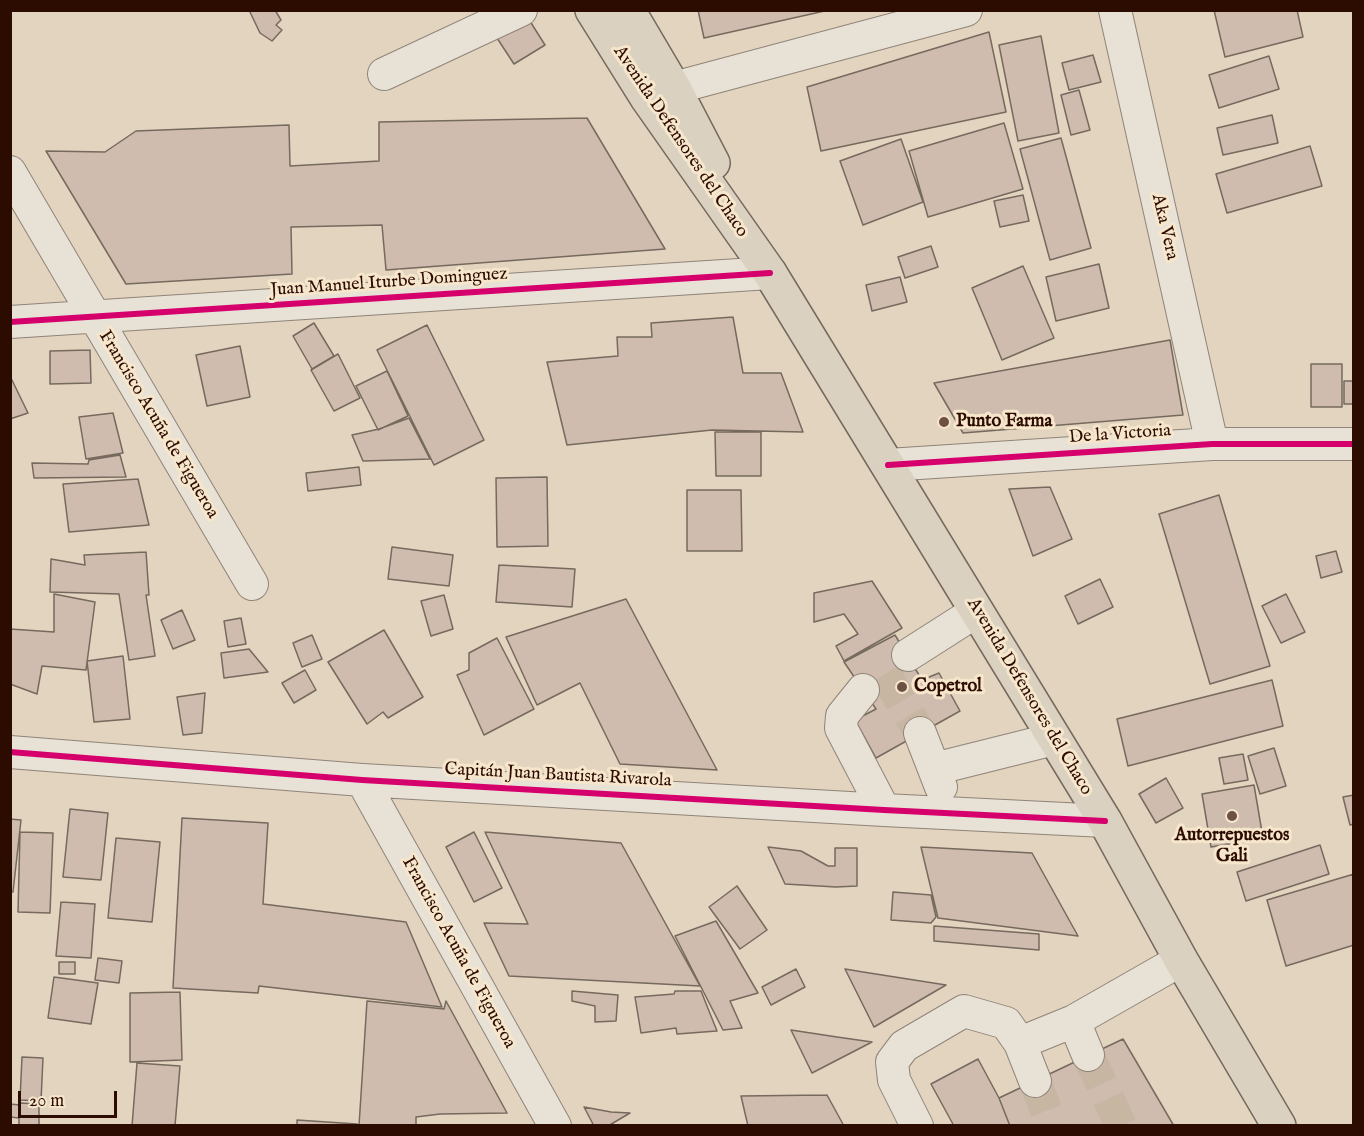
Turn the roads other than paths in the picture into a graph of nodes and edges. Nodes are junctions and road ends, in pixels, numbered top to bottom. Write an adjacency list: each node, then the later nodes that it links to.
1 (521, 10): 6 (street)
2 (592, 10): 7 (main road, Avenida Defensores del Chaco)
3 (628, 10): 7 (main road, Avenida Defensores del Chaco)
4 (966, 10): 7 (street)
5 (1115, 10): 12 (street, Aka Vera)
6 (384, 74)
7 (660, 93): 9 (main road, Avenida Defensores del Chaco)
8 (10, 172): 10 (street, Francisco Acuña de Figueroa)
9 (770, 273): 10 (street, Juan Manuel Iturbe Dominguez); 14 (main road, Avenida Defensores del Chaco)
10 (94, 318): 11 (street, Juan Manuel Iturbe Dominguez); 15 (street, Francisco Acuña de Figueroa)
11 (10, 322)
12 (1212, 444): 13 (street, De la Victoria); 14 (street, De la Victoria)
13 (1353, 444)
14 (888, 465): 16 (main road, Avenida Defensores del Chaco)
15 (252, 584)
16 (977, 611): 17 (street); 20 (main road, Avenida Defensores del Chaco)
17 (908, 656)
18 (863, 690): 24 (street)
19 (920, 734): 22 (street)
20 (1054, 739): 22 (street); 26 (main road, Avenida Defensores del Chaco)
21 (10, 752): 23 (street, Capitán Juan Bautista Rivarola)
22 (934, 769): 25 (street)
23 (362, 780): 24 (street, Capitán Juan Bautista Rivarola); 32 (street, Francisco Acuña de Figueroa)
24 (884, 810): 25 (street, Capitán Juan Bautista Rivarola)
25 (951, 813): 26 (street, Capitán Juan Bautista Rivarola)
26 (1105, 821): 27 (main road, Avenida Defensores del Chaco)
27 (1181, 960): 28 (street); 34 (main road, Avenida Defensores del Chaco)
28 (1074, 1021): 29 (street); 30 (street)
29 (1020, 1043): 31 (street); 33 (street)
30 (1088, 1055)
31 (1035, 1081)
32 (555, 1125)
33 (917, 1125)
34 (1279, 1125)

